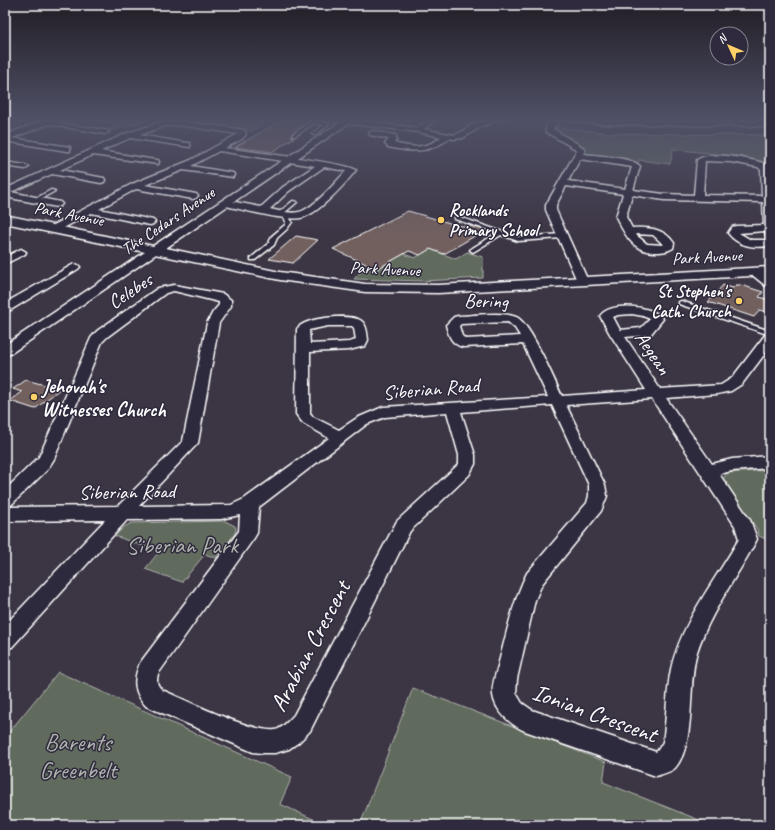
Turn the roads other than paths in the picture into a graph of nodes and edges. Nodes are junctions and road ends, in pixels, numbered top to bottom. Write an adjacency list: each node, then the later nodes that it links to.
1 (79, 158): 13 (street)
2 (127, 158): 8 (street)
3 (201, 158): 12 (street)
4 (281, 158): 7 (street)
5 (577, 158): 16 (street)
6 (589, 158): 19 (street)
7 (290, 159): 10 (street); 26 (street, The Cedars Avenue)
8 (154, 162)
9 (5, 164): 11 (street)
10 (324, 164): 29 (street); 30 (street)
11 (25, 167)
12 (182, 167): 14 (street); 17 (street)
13 (50, 171): 15 (street); 20 (street)
14 (230, 175)
15 (102, 180)
16 (562, 183): 19 (street); 38 (street)
17 (135, 186): 21 (street); 28 (street)
18 (53, 191): 24 (lane)
19 (628, 192): 22 (street); 35 (street)
20 (5, 193): 24 (street)
21 (193, 196)
22 (699, 198): 23 (street); 23 (street)
23 (768, 199): 36 (street)
24 (35, 200): 27 (street)
25 (295, 202): 30 (lane)
26 (225, 203): 29 (street); 40 (street, The Cedars Avenue)
27 (57, 204)
28 (90, 210): 33 (street); 34 (street)
29 (264, 210): 30 (street)
30 (283, 214): 43 (lane)
31 (457, 218): 37 (lane)
32 (6, 220): 34 (street, Park Avenue)
33 (150, 222)
34 (54, 229): 40 (street, Park Avenue)
35 (629, 231)
36 (769, 231): 39 (street)
37 (500, 233): 38 (lane); 41 (lane)
38 (562, 236): 48 (street)
39 (770, 243)
40 (155, 250): 48 (street, Park Avenue); 57 (street, The Cedars Avenue)
41 (473, 250)
42 (21, 252): 44 (street)
43 (253, 259)
44 (5, 261)
45 (74, 267): 51 (street)
46 (755, 272): 47 (street, Park Avenue); 48 (street, Park Avenue); 49 (street)
47 (770, 272)
48 (582, 281)
49 (770, 284)
50 (681, 303): 52 (lane)
51 (5, 308)
52 (770, 333)
53 (616, 334): 58 (street, Aegean)
54 (770, 338): 58 (street, Siberian Road)
55 (528, 340): 55 (street, Bering); 59 (street, Bering)
56 (304, 348): 61 (street)
57 (5, 351)
58 (656, 394): 59 (street, Siberian Road); 63 (street, Ionian Crescent)
59 (557, 401): 60 (street, Siberian Road); 63 (street, Ionian Crescent)
60 (453, 408): 61 (street, Siberian Road); 65 (street, Arabian Crescent)
61 (340, 437): 65 (street, Siberian Road)
62 (770, 462): 63 (street)
63 (708, 471)
64 (5, 500): 66 (street, Celebes)
65 (250, 504): 66 (street, Siberian Road)
66 (122, 513): 67 (street, Siberian Road); 68 (street)
67 (5, 514)
68 (15, 621): 69 (street)
69 (5, 640)

